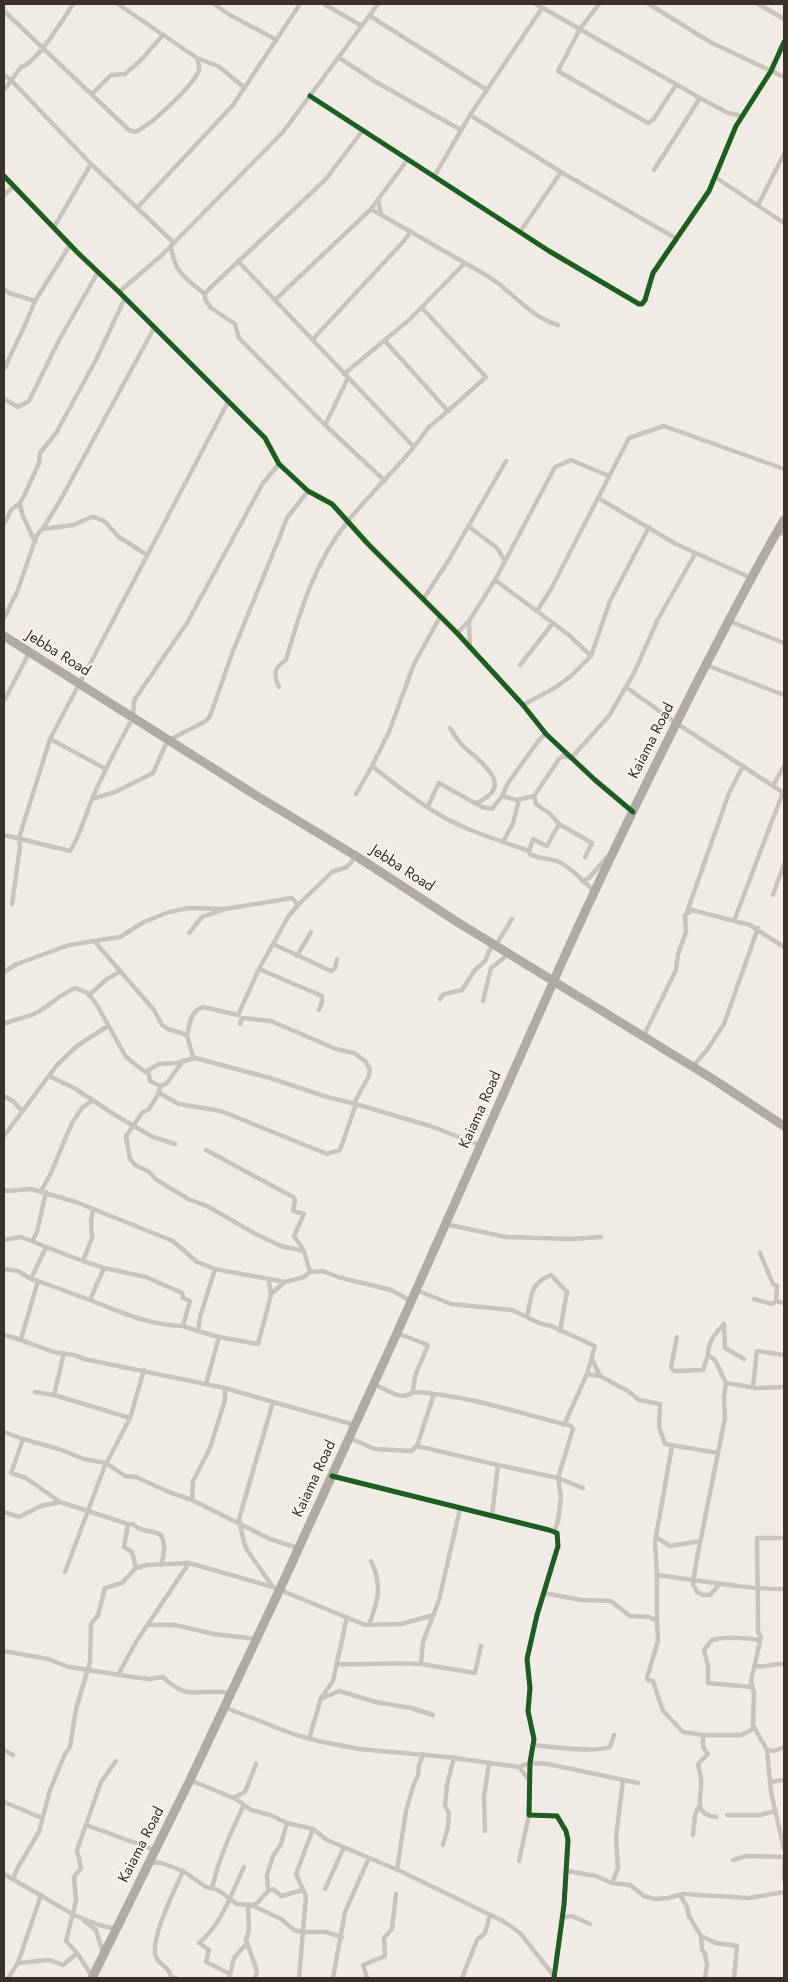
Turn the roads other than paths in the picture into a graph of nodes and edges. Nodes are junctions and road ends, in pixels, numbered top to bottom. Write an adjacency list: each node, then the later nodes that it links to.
1 (73, 4): 20 (street)
2 (118, 4): 17 (street)
3 (214, 4): 18 (street)
4 (300, 4): 18 (street)
5 (324, 4): 15 (street)
6 (378, 4): 13 (street)
7 (536, 4): 11 (street)
8 (599, 4): 16 (street)
9 (649, 4): 23 (street)
10 (758, 4): 14 (street)
11 (542, 8): 16 (street); 30 (street)
12 (4, 11): 20 (street)
13 (370, 16): 15 (street); 30 (street)
14 (784, 19)
15 (362, 26): 21 (street)
16 (580, 30): 27 (street); 27 (street)
17 (162, 36): 22 (street); 31 (street)
18 (277, 40): 28 (street)
19 (784, 42): 23 (street)
20 (43, 48): 26 (street); 31 (street)
21 (338, 57): 32 (street); 37 (street)
22 (196, 58): 28 (street); 31 (street)
23 (771, 71): 25 (street); 35 (street)
24 (4, 75): 26 (street)
25 (784, 77)
26 (11, 80): 29 (street); 40 (street)
27 (676, 85): 33 (street)
28 (245, 88): 50 (street)
29 (4, 90)
30 (487, 90): 34 (street)
31 (92, 94)
32 (310, 96): 36 (street); 58 (street)
33 (700, 98): 35 (street); 41 (street)
34 (470, 115): 37 (street); 42 (street)
35 (743, 116): 45 (street)
36 (363, 130): 39 (street); 60 (street)
37 (461, 130): 43 (street)
38 (784, 154): 49 (street)
39 (408, 158): 43 (street); 48 (street)
40 (91, 164): 50 (street); 54 (street)
41 (654, 170)
42 (560, 172): 56 (street); 57 (street)
43 (435, 175): 56 (street)
44 (4, 176): 46 (street)
45 (715, 177): 49 (street); 57 (street)
46 (14, 186): 47 (street); 54 (street)
47 (4, 195)
48 (378, 199): 51 (street); 52 (street)
49 (758, 206): 53 (street)
50 (137, 208): 58 (street)
51 (371, 208): 52 (street); 67 (street)
52 (381, 214): 55 (street)
53 (784, 223)
54 (54, 226): 59 (street)
55 (411, 230): 61 (street); 72 (street)
56 (520, 232): 57 (street)
57 (677, 239)
58 (173, 244): 64 (street); 65 (street)
59 (70, 245): 62 (street); 68 (street)
60 (238, 261): 65 (street); 67 (street)
61 (465, 263): 69 (street); 70 (street)
62 (98, 272): 64 (street); 77 (street)
63 (4, 289): 68 (street)
64 (119, 292): 66 (street)
65 (205, 294): 80 (street)
66 (125, 298): 71 (street); 89 (street)
67 (275, 300): 72 (street)
68 (35, 301): 74 (street)
69 (422, 308): 73 (street); 79 (street)
70 (558, 325)
71 (154, 328): 78 (street); 95 (street)
72 (313, 339): 75 (street)
73 (385, 342): 75 (street); 79 (street)
74 (4, 369)
75 (344, 374): 76 (street)
76 (348, 378): 80 (street); 81 (street)
77 (4, 399)
78 (228, 402): 83 (street); 99 (street)
79 (448, 411): 81 (street)
80 (325, 425): 86 (street)
81 (414, 447): 86 (street)
82 (506, 461): 93 (street)
83 (279, 464): 87 (street); 125 (street)
84 (784, 468): 85 (street)
85 (609, 476): 88 (street); 100 (street)
86 (385, 481): 91 (street)
87 (308, 491): 91 (street); 130 (street)
88 (598, 498): 94 (street); 104 (street)
89 (20, 502): 92 (street); 97 (street)
90 (784, 520): 96 (highway, Kaiama Road)
91 (347, 521): 103 (street); 121 (street)
92 (4, 524)
93 (468, 526): 100 (street); 103 (street)
94 (649, 528): 98 (street); 115 (street)
95 (43, 529): 97 (street); 99 (street)
96 (781, 533): 101 (highway, Kaiama Road)
97 (35, 542): 106 (street)
98 (695, 554): 101 (street); 120 (street)
99 (147, 555): 119 (street)
100 (506, 561): 102 (street)
101 (750, 578): 108 (highway, Kaiama Road)
102 (495, 580): 104 (street); 107 (street)
103 (424, 598): 105 (street)
104 (537, 610): 109 (street)
105 (440, 616): 110 (street); 132 (street)
106 (4, 618)
107 (470, 621): 110 (street); 114 (street)
108 (729, 621): 113 (street); 118 (highway, Kaiama Road)
109 (553, 623): 115 (street); 117 (street)
110 (457, 633): 114 (street)
111 (4, 636): 119 (highway, Jebba Road)
112 (4, 642): 116 (highway, Jebba Road)
113 (784, 643)
114 (470, 648): 124 (street)
115 (591, 656): 124 (street)
116 (27, 657): 119 (highway, Jebba Road); 123 (street)
117 (520, 665)
118 (706, 665): 122 (street); 126 (highway, Kaiama Road)
119 (78, 686): 125 (highway, Jebba Road); 129 (street)
120 (626, 687): 126 (street); 131 (street)
121 (279, 688)
122 (784, 695)
123 (4, 701)
124 (522, 705): 128 (street)
125 (132, 720): 130 (highway, Jebba Road); 135 (street)
126 (676, 723): 133 (street); 145 (highway, Kaiama Road)
127 (450, 728): 143 (street)
128 (546, 734): 131 (street); 139 (street)
129 (50, 739): 135 (street); 148 (street)
130 (168, 742): 141 (street); 153 (highway, Jebba Road); 171 (highway, Jebba Road)
131 (571, 758): 140 (street); 145 (street)
132 (372, 766): 138 (street); 144 (street)
133 (743, 766): 136 (street); 162 (street)
134 (784, 766): 136 (street)
135 (106, 769): 141 (street)
136 (773, 786): 137 (street)
137 (783, 792): 165 (street)
138 (356, 794)
139 (502, 796): 142 (street); 143 (street)
140 (534, 796): 142 (street); 146 (street)
141 (92, 799): 148 (street)
142 (519, 800): 149 (street)
143 (476, 804): 144 (street)
144 (428, 806): 149 (street)
145 (633, 812): 151 (highway, Kaiama Road)
146 (559, 824): 150 (street); 152 (street)
147 (4, 835): 148 (street)
148 (19, 838): 158 (street)
149 (503, 842): 150 (street)
150 (529, 851): 155 (street)
151 (612, 855): 155 (street); 156 (highway, Kaiama Road)
152 (586, 857)
153 (352, 861): 159 (street); 171 (highway, Jebba Road)
154 (784, 864): 157 (street)
155 (582, 881): 156 (street)
156 (595, 891): 179 (highway, Kaiama Road)
157 (773, 895)
158 (12, 904)
159 (298, 905): 161 (street); 170 (street)
160 (202, 909): 161 (street); 163 (street); 169 (street)
161 (225, 909): 163 (street)
162 (687, 912): 165 (street); 188 (street)
163 (208, 915): 168 (street)
164 (512, 919): 171 (street)
165 (734, 921): 166 (street)
166 (758, 928): 172 (street); 191 (street)
167 (311, 932): 173 (street)
168 (189, 933)
169 (95, 942): 177 (street); 178 (street)
170 (273, 944): 173 (street); 176 (street)
171 (493, 946): 174 (highway, Jebba Road); 179 (highway, Jebba Road); 181 (street)
172 (784, 947)
173 (298, 956): 175 (street)
174 (505, 957): 179 (highway, Jebba Road); 182 (street)
175 (337, 959)
176 (259, 969): 183 (street); 187 (street)
177 (121, 971): 180 (street); 187 (street)
178 (4, 972)
179 (553, 983): 188 (highway, Jebba Road); 202 (highway, Jebba Road); 205 (highway, Kaiama Road)
180 (89, 995): 184 (street); 186 (street)
181 (440, 999)
182 (483, 1001)
183 (319, 1010)
184 (4, 1024)
185 (240, 1024): 198 (street)
186 (108, 1026): 192 (street); 193 (street)
187 (187, 1035): 189 (street)
188 (644, 1037): 191 (highway, Jebba Road)
189 (195, 1058): 190 (street); 198 (street)
190 (184, 1060): 192 (street); 194 (street)
191 (692, 1067): 201 (highway, Jebba Road)
192 (148, 1070): 194 (street)
193 (49, 1076): 197 (street); 199 (street)
194 (160, 1086): 195 (street)
195 (159, 1093): 198 (street); 200 (street)
196 (4, 1096): 199 (street)
197 (93, 1100): 200 (street); 208 (street)
198 (355, 1104): 205 (street)
199 (21, 1110): 203 (street)
200 (134, 1125): 204 (street); 215 (street)
201 (784, 1126)
202 (784, 1132)
203 (4, 1136)
204 (174, 1144)
205 (480, 1145): 210 (highway, Kaiama Road)
206 (206, 1150): 215 (street)
207 (4, 1190): 208 (street)
208 (44, 1192): 209 (street); 213 (street)
209 (93, 1210): 217 (street); 220 (street)
210 (445, 1224): 211 (street); 226 (highway, Kaiama Road)
211 (600, 1237)
212 (4, 1240): 213 (street)
213 (32, 1241): 214 (street)
214 (46, 1247): 217 (street); 222 (street)
215 (304, 1251): 221 (street)
216 (760, 1253): 231 (street)
217 (83, 1261): 218 (street)
218 (104, 1268): 229 (street); 234 (street)
219 (4, 1269): 222 (street)
220 (215, 1269): 223 (street); 235 (street)
221 (310, 1272): 225 (street); 230 (street)
222 (31, 1279): 224 (street)
223 (269, 1280): 225 (street); 227 (street)
224 (38, 1281): 229 (street); 241 (street)
225 (285, 1282): 227 (street)
226 (416, 1290): 230 (highway, Kaiama Road); 233 (street)
227 (271, 1295): 239 (street)
228 (754, 1299): 231 (street)
229 (90, 1300): 234 (street)
230 (411, 1301): 237 (highway, Kaiama Road)
231 (776, 1301): 232 (street)
232 (784, 1303)
233 (527, 1317): 236 (street); 236 (street)
234 (183, 1326): 235 (street)
235 (198, 1331): 239 (street)
236 (560, 1331): 245 (street)
237 (397, 1333): 251 (highway, Kaiama Road); 257 (street)
238 (4, 1336): 241 (street)
239 (219, 1337): 250 (street)
240 (677, 1337): 243 (street)
241 (22, 1339): 242 (street)
242 (64, 1353): 247 (street); 259 (street)
243 (708, 1355): 246 (street); 252 (street)
244 (784, 1355): 254 (street)
245 (592, 1358): 248 (street); 249 (street)
246 (744, 1359)
247 (144, 1370): 250 (street); 261 (street)
248 (587, 1374): 249 (street); 263 (street)
249 (600, 1376): 268 (street)
250 (206, 1384): 253 (street)
251 (374, 1384): 257 (street); 262 (highway, Kaiama Road)
252 (726, 1384): 254 (street); 269 (street)
253 (225, 1388): 260 (street); 277 (street)
254 (753, 1388): 255 (street)
255 (784, 1388)
256 (35, 1392): 259 (street)
257 (413, 1392): 258 (street)
258 (434, 1394): 263 (street); 267 (street)
259 (54, 1395): 261 (street)
260 (273, 1402): 262 (street); 283 (street)
261 (130, 1418): 270 (street)
262 (355, 1425): 265 (highway, Kaiama Road)
263 (564, 1425): 275 (street)
264 (4, 1432): 266 (street)
265 (350, 1438): 267 (street); 274 (highway, Kaiama Road)
266 (23, 1439): 270 (street); 273 (street)
267 (417, 1446): 271 (street)
268 (672, 1446): 269 (street); 286 (street)
269 (718, 1453): 288 (street)
270 (106, 1463): 277 (street); 280 (street)
271 (498, 1466): 275 (street); 282 (street)
272 (4, 1471): 273 (street)
273 (11, 1473): 278 (street)
274 (332, 1476): 279 (street); 289 (highway, Kaiama Road)
275 (558, 1478): 276 (street); 285 (street)
276 (583, 1488)
277 (192, 1500): 283 (street)
278 (60, 1502): 280 (street); 281 (street)
279 (460, 1509): 282 (street); 302 (street)
280 (86, 1511): 284 (street); 294 (street)
281 (4, 1512)
282 (492, 1516): 285 (street)
283 (239, 1523): 289 (street); 298 (street)
284 (128, 1524): 292 (street); 293 (street)
285 (554, 1532): 301 (street)
286 (656, 1537): 288 (street); 295 (street)
287 (784, 1538): 300 (street)
288 (701, 1541): 296 (street)
289 (299, 1548): 298 (highway, Kaiama Road)
290 (371, 1561): 306 (street)
291 (189, 1563): 292 (street); 298 (street); 305 (street)
292 (161, 1565): 293 (street)
293 (136, 1568): 316 (street)
294 (64, 1572)
295 (657, 1575): 296 (street); 304 (street)
296 (694, 1579): 297 (street); 297 (street)
297 (720, 1584): 300 (street)
298 (276, 1588): 303 (street); 307 (highway, Kaiama Road)
299 (784, 1588): 300 (street)
300 (759, 1589): 308 (street)
301 (544, 1593): 304 (street); 330 (street)
302 (434, 1615): 306 (street); 313 (street)
303 (347, 1617): 306 (street); 312 (street)
304 (657, 1621): 327 (street)
305 (148, 1625): 307 (street); 311 (street)
306 (369, 1625)
307 (256, 1639): 322 (highway, Kaiama Road)
308 (760, 1640): 315 (street); 320 (street)
309 (482, 1646): 313 (street)
310 (4, 1652): 316 (street)
311 (126, 1663): 317 (street); 318 (street)
312 (337, 1664): 313 (street); 319 (street)
313 (421, 1664)
314 (784, 1664): 315 (street)
315 (755, 1666): 320 (street)
316 (87, 1669): 317 (street); 356 (street)
317 (118, 1675): 318 (street)
318 (133, 1677): 322 (street)
319 (333, 1680): 321 (street); 323 (street)
320 (752, 1687): 326 (street)
321 (339, 1691): 323 (street); 325 (street)
322 (230, 1694): 324 (highway, Kaiama Road)
323 (321, 1698): 329 (street)
324 (224, 1707): 329 (street); 342 (highway, Kaiama Road)
325 (433, 1715)
326 (755, 1728): 327 (street); 333 (street)
327 (703, 1735): 351 (street)
328 (614, 1736): 330 (street)
329 (310, 1739): 334 (street)
330 (533, 1745): 339 (street)
331 (784, 1747): 333 (street)
332 (4, 1750): 335 (street)
333 (767, 1750): 346 (street)
334 (423, 1754): 336 (street); 373 (street)
335 (13, 1755)
336 (454, 1758): 338 (street); 362 (street)
337 (116, 1761): 358 (street)
338 (489, 1763): 341 (street); 360 (street)
339 (530, 1763): 341 (street); 343 (street); 344 (street)
340 (256, 1764): 348 (street)
341 (519, 1767): 343 (street)
342 (190, 1780): 348 (street); 365 (highway, Kaiama Road)
343 (530, 1780): 353 (street)
344 (623, 1780): 347 (street); 379 (street)
345 (784, 1780): 346 (street)
346 (770, 1782): 352 (street)
347 (638, 1783)
348 (233, 1798): 350 (street)
349 (4, 1802): 356 (street)
350 (244, 1805): 357 (street); 380 (street)
351 (699, 1805): 355 (street); 361 (street)
352 (775, 1810): 354 (street); 364 (street)
353 (529, 1815): 369 (street); 375 (street)
354 (727, 1815)
355 (716, 1817)
356 (42, 1818): 377 (street)
357 (287, 1823): 359 (street); 383 (street)
358 (86, 1825): 365 (street); 390 (street)
359 (313, 1829): 363 (street); 381 (street)
360 (485, 1831)
361 (693, 1835)
362 (444, 1845)
363 (344, 1847): 367 (street); 382 (street)
364 (784, 1849)
365 (155, 1850): 371 (highway, Kaiama Road)
366 (784, 1857): 368 (street)
367 (369, 1858): 373 (street); 396 (street)
368 (733, 1860)
369 (520, 1861)
370 (784, 1861): 378 (street)
371 (149, 1862): 374 (street); 394 (highway, Kaiama Road)
372 (244, 1868): 388 (street)
373 (397, 1870): 391 (street)
374 (183, 1871): 380 (street); 407 (street)
375 (567, 1871): 379 (street); 392 (street)
376 (4, 1874): 377 (street)
377 (13, 1879): 386 (street)
378 (784, 1880)
379 (612, 1883): 387 (street)
380 (212, 1889): 388 (street)
381 (303, 1890): 383 (street); 395 (street)
382 (325, 1890)
383 (268, 1891): 389 (street)
384 (784, 1892): 387 (street)
385 (396, 1894): 411 (street)
386 (41, 1895): 390 (street); 401 (street)
387 (680, 1895): 397 (street)
388 (229, 1899): 389 (street); 403 (street)
389 (251, 1905): 395 (street); 398 (street)
390 (74, 1915): 394 (street); 399 (street); 400 (street)
391 (490, 1915): 405 (street); 412 (street)
392 (563, 1917): 393 (street); 405 (street)
393 (590, 1924)
394 (116, 1929): 400 (highway, Kaiama Road)
395 (303, 1932): 396 (street); 409 (street)
396 (342, 1936): 410 (street)
397 (701, 1936): 413 (street); 414 (street)
398 (247, 1943): 403 (street); 408 (street)
399 (77, 1953): 401 (street); 406 (street)
400 (104, 1954): 406 (highway, Kaiama Road)
401 (18, 1963): 404 (street)
402 (4, 1972): 404 (street)
403 (229, 1976)
404 (9, 1977)
405 (554, 1977)
406 (93, 1978)
407 (175, 1978)
408 (255, 1978)
409 (300, 1978)
410 (333, 1978)
411 (367, 1978)
412 (462, 1978)
413 (705, 1978)
414 (734, 1978)

